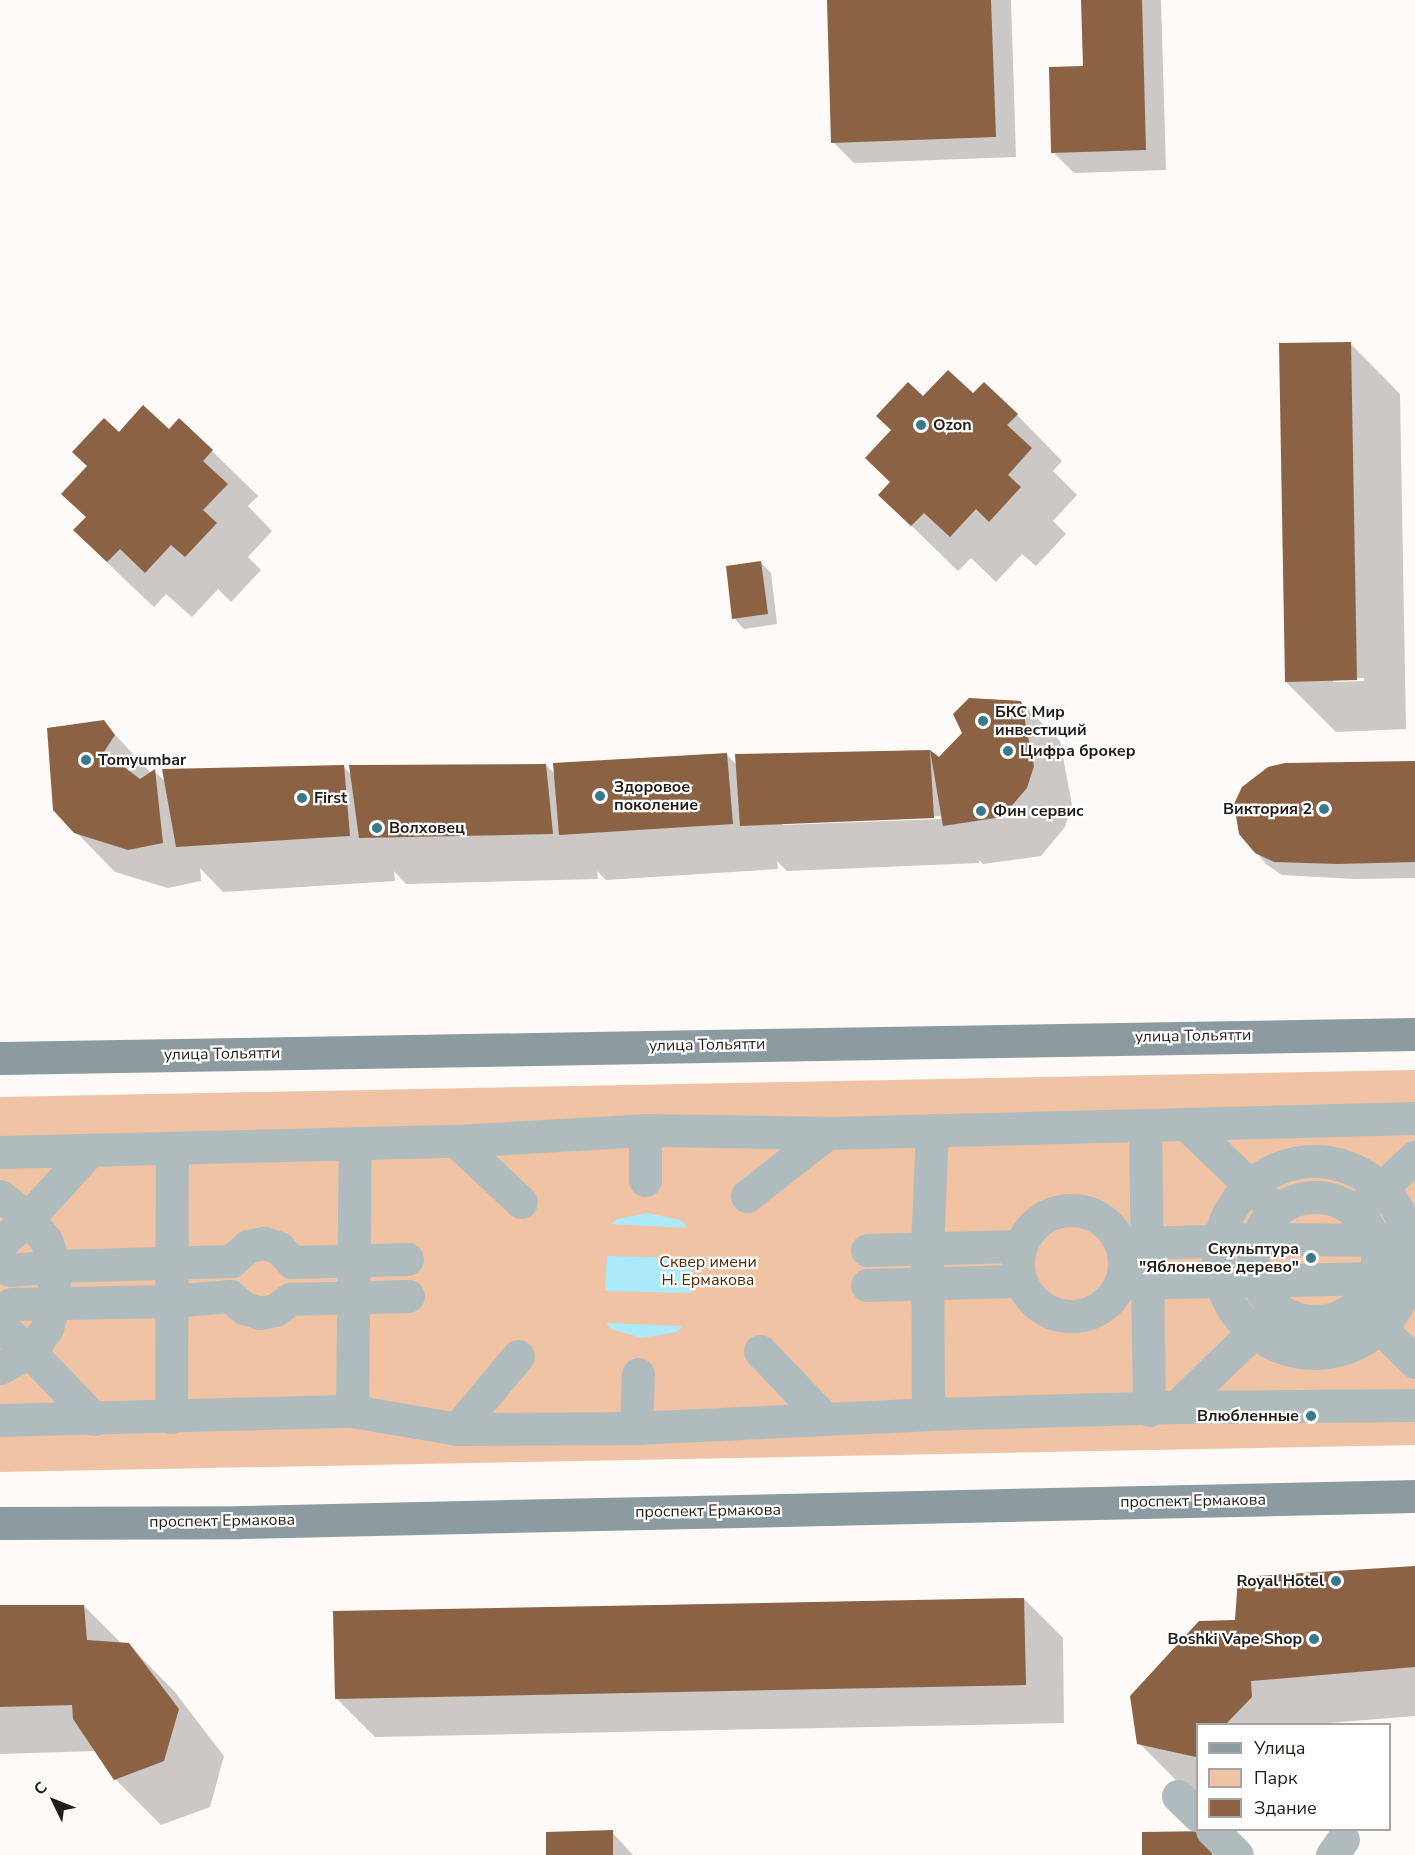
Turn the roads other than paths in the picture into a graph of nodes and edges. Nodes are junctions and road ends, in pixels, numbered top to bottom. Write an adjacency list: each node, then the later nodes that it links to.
1 (1415, 1034): 2 (main road, улица Тольятти)
2 (0, 1058)
3 (1415, 1118): 4 (street)
4 (1316, 1121): 5 (street); 16 (street)
5 (1186, 1124): 6 (street); 18 (street)
6 (1145, 1125): 8 (street); 31 (street)
7 (645, 1130): 9 (street); 10 (street); 17 (street)
8 (932, 1130): 9 (street); 33 (street)
9 (827, 1133): 21 (street)
10 (456, 1141): 11 (street); 23 (street)
11 (355, 1144): 12 (street); 37 (street)
12 (172, 1148): 13 (street); 40 (street)
13 (90, 1150): 14 (street); 26 (street)
14 (0, 1152)
15 (1415, 1156): 19 (street)
16 (1314, 1160): 18 (street); 19 (street); 22 (street)
17 (645, 1180)
18 (1250, 1185): 24 (street); 30 (street)
19 (1382, 1188): 25 (street); 28 (street)
20 (0, 1196): 26 (street)
21 (747, 1196)
22 (1313, 1196): 24 (street); 25 (street)
23 (521, 1202)
24 (1276, 1210): 27 (street)
25 (1355, 1211): 29 (street)
26 (28, 1218): 35 (street); 41 (street)
27 (1256, 1239): 29 (street); 30 (street); 45 (street)
28 (1412, 1239): 29 (street); 42 (street)
29 (1375, 1240): 55 (street)
30 (1218, 1242): 31 (street); 44 (street)
31 (1134, 1244): 32 (street); 47 (street)
32 (1019, 1246): 33 (street); 43 (street)
33 (927, 1248): 34 (street); 46 (street)
34 (867, 1250)
35 (3, 1257): 41 (street); 57 (street)
36 (407, 1259): 37 (street)
37 (353, 1260): 39 (street); 51 (street)
38 (231, 1261): 39 (street); 40 (street); 49 (street)
39 (292, 1262): 52 (street)
40 (171, 1263): 41 (street); 53 (street)
41 (54, 1266): 54 (street)
42 (1412, 1276): 55 (street); 55 (street)
43 (1020, 1281): 46 (street); 47 (street)
44 (1220, 1281): 45 (street); 47 (street); 59 (street)
45 (1257, 1281): 55 (street); 56 (street)
46 (928, 1283): 48 (street); 71 (street)
47 (1134, 1283): 69 (street)
48 (867, 1285)
49 (230, 1296): 52 (street); 53 (street)
50 (408, 1296): 51 (street)
51 (354, 1297): 52 (street); 70 (street)
52 (290, 1299)
53 (171, 1301): 54 (street); 72 (street)
54 (53, 1304): 57 (street); 61 (street)
55 (1371, 1304): 58 (street); 62 (street); 64 (street)
56 (1277, 1309): 58 (street); 59 (street)
57 (4, 1317): 61 (street)
58 (1316, 1322): 62 (street)
59 (1252, 1332): 62 (street); 69 (street)
60 (760, 1351): 73 (street)
61 (30, 1352): 65 (street); 74 (street)
62 (1314, 1354): 68 (street)
63 (518, 1356): 77 (street)
64 (1415, 1362)
65 (0, 1368)
66 (638, 1374): 76 (street)
67 (1415, 1405): 68 (street)
68 (1314, 1407): 69 (street)
69 (1162, 1408): 71 (street)
70 (352, 1411): 72 (street); 77 (street)
71 (928, 1414): 73 (street)
72 (171, 1417): 74 (street)
73 (824, 1418): 76 (street)
74 (94, 1419): 75 (street)
75 (0, 1420)
76 (636, 1428): 77 (street)
77 (457, 1429)
78 (1415, 1496): 79 (main road, проспект Ермакова)
79 (0, 1523)
80 (1213, 1831): 81 (street)
81 (1237, 1855)

